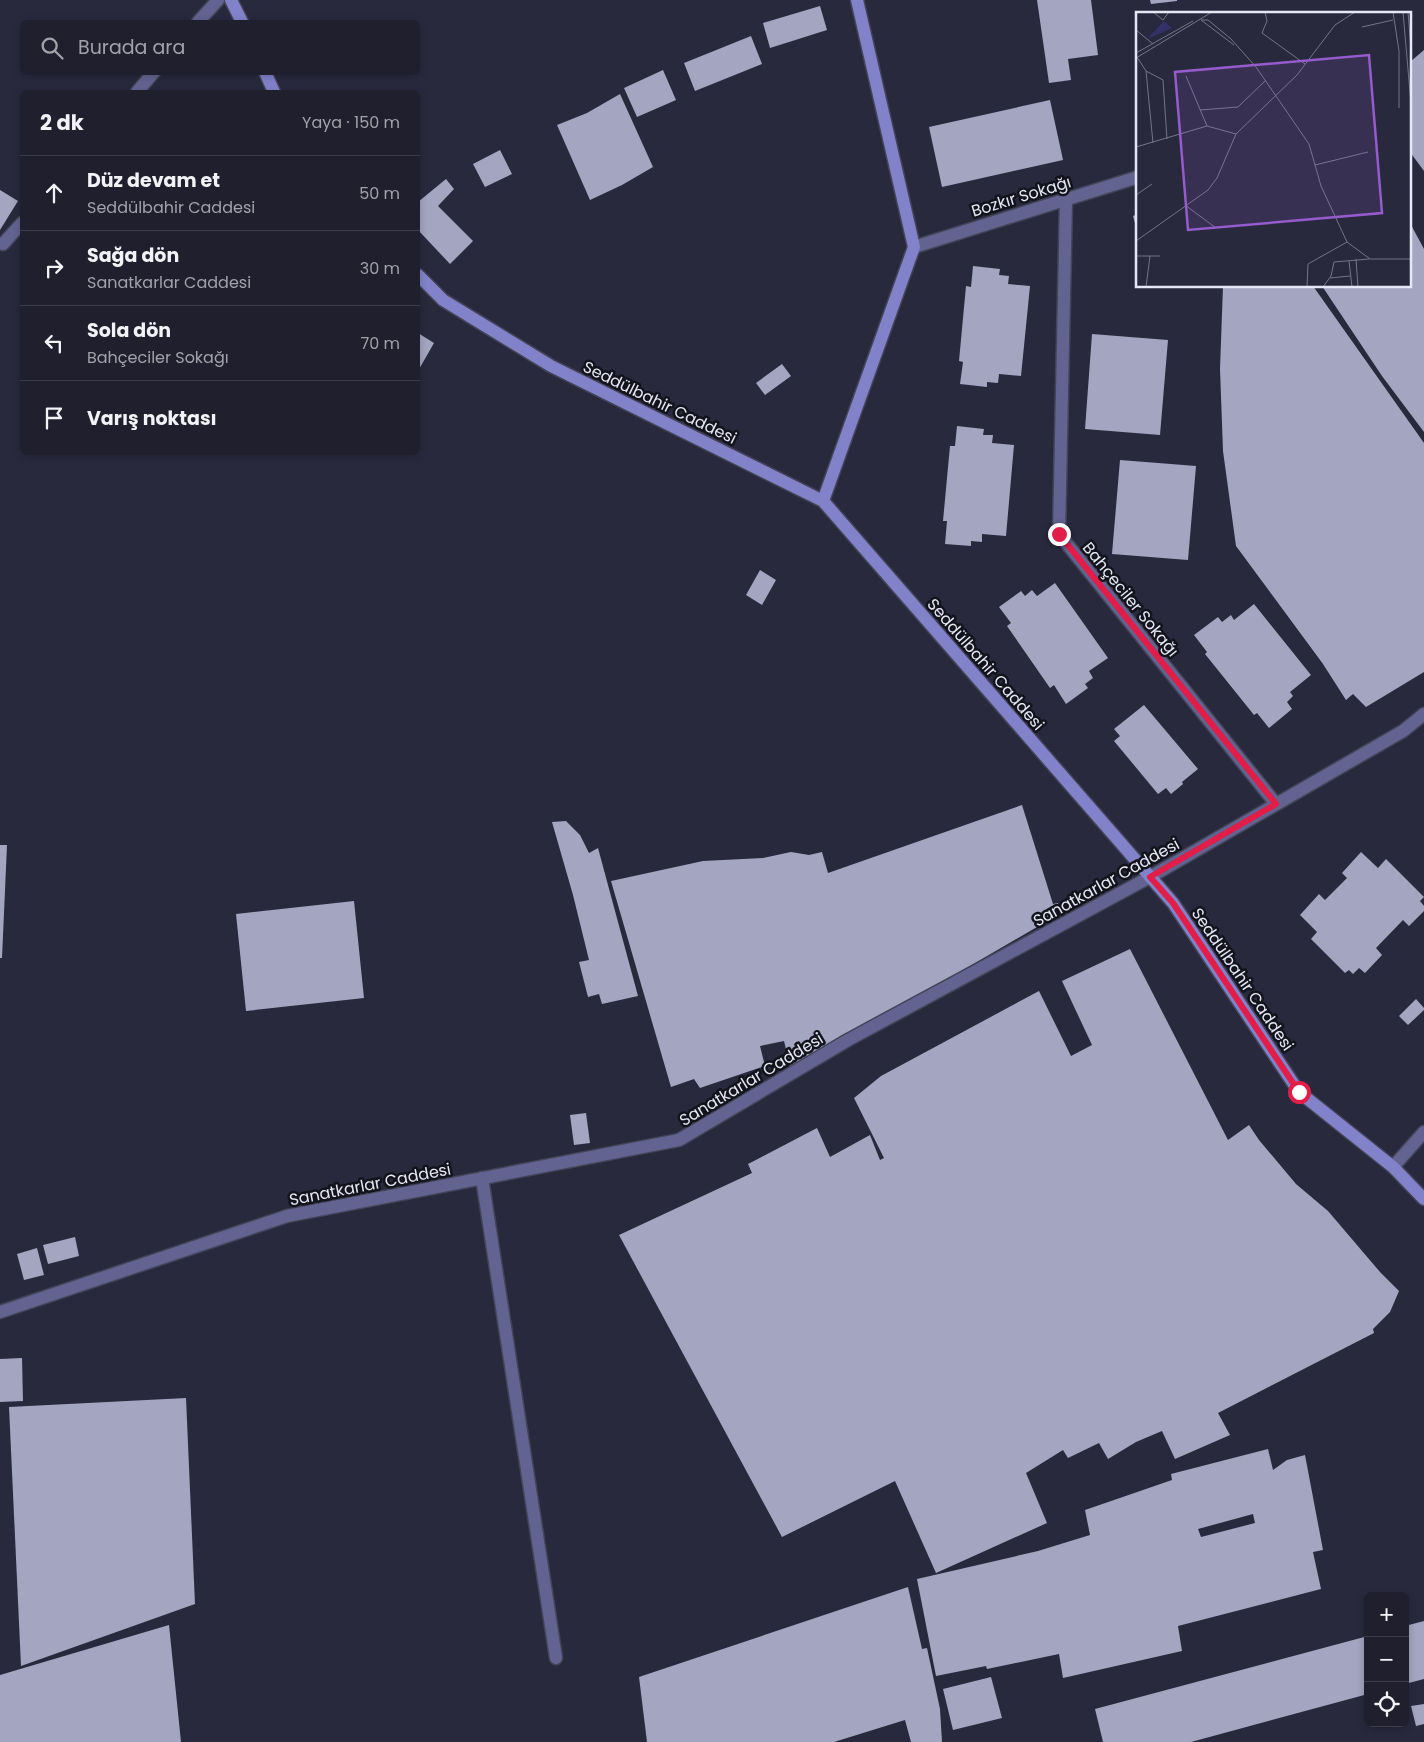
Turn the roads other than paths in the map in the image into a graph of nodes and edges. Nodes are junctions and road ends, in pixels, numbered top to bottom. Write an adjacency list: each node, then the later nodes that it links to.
1 (218, 0): 4 (street)
2 (231, 0): 5 (street)
3 (858, 0): 14 (street)
4 (200, 20)
5 (241, 20)
6 (151, 75): 8 (street)
7 (266, 75): 9 (street)
8 (139, 90)
9 (273, 90)
10 (1136, 178): 11 (street, Bozkır Sokağı)
11 (1066, 200): 14 (street, Bozkır Sokağı); 18 (street, Bahçeciler Sokağı)
12 (20, 225): 13 (street)
13 (4, 244)
14 (914, 247): 16 (street)
15 (420, 277): 16 (street, Seddülbahir Caddesi)
16 (823, 501): 19 (street, Seddülbahir Caddesi)
17 (1424, 714): 18 (street, Sanatkarlar Caddesi)
18 (1276, 804): 19 (street, Sanatkarlar Caddesi)
19 (1150, 877): 21 (street, Seddülbahir Caddesi); 22 (street, Sanatkarlar Caddesi)
20 (1424, 1132): 21 (street)
21 (1393, 1167): 23 (street, Seddülbahir Caddesi)
22 (482, 1178): 24 (street, Sanatkarlar Caddesi); 25 (street)
23 (1424, 1199)
24 (0, 1312)
25 (556, 1658)

